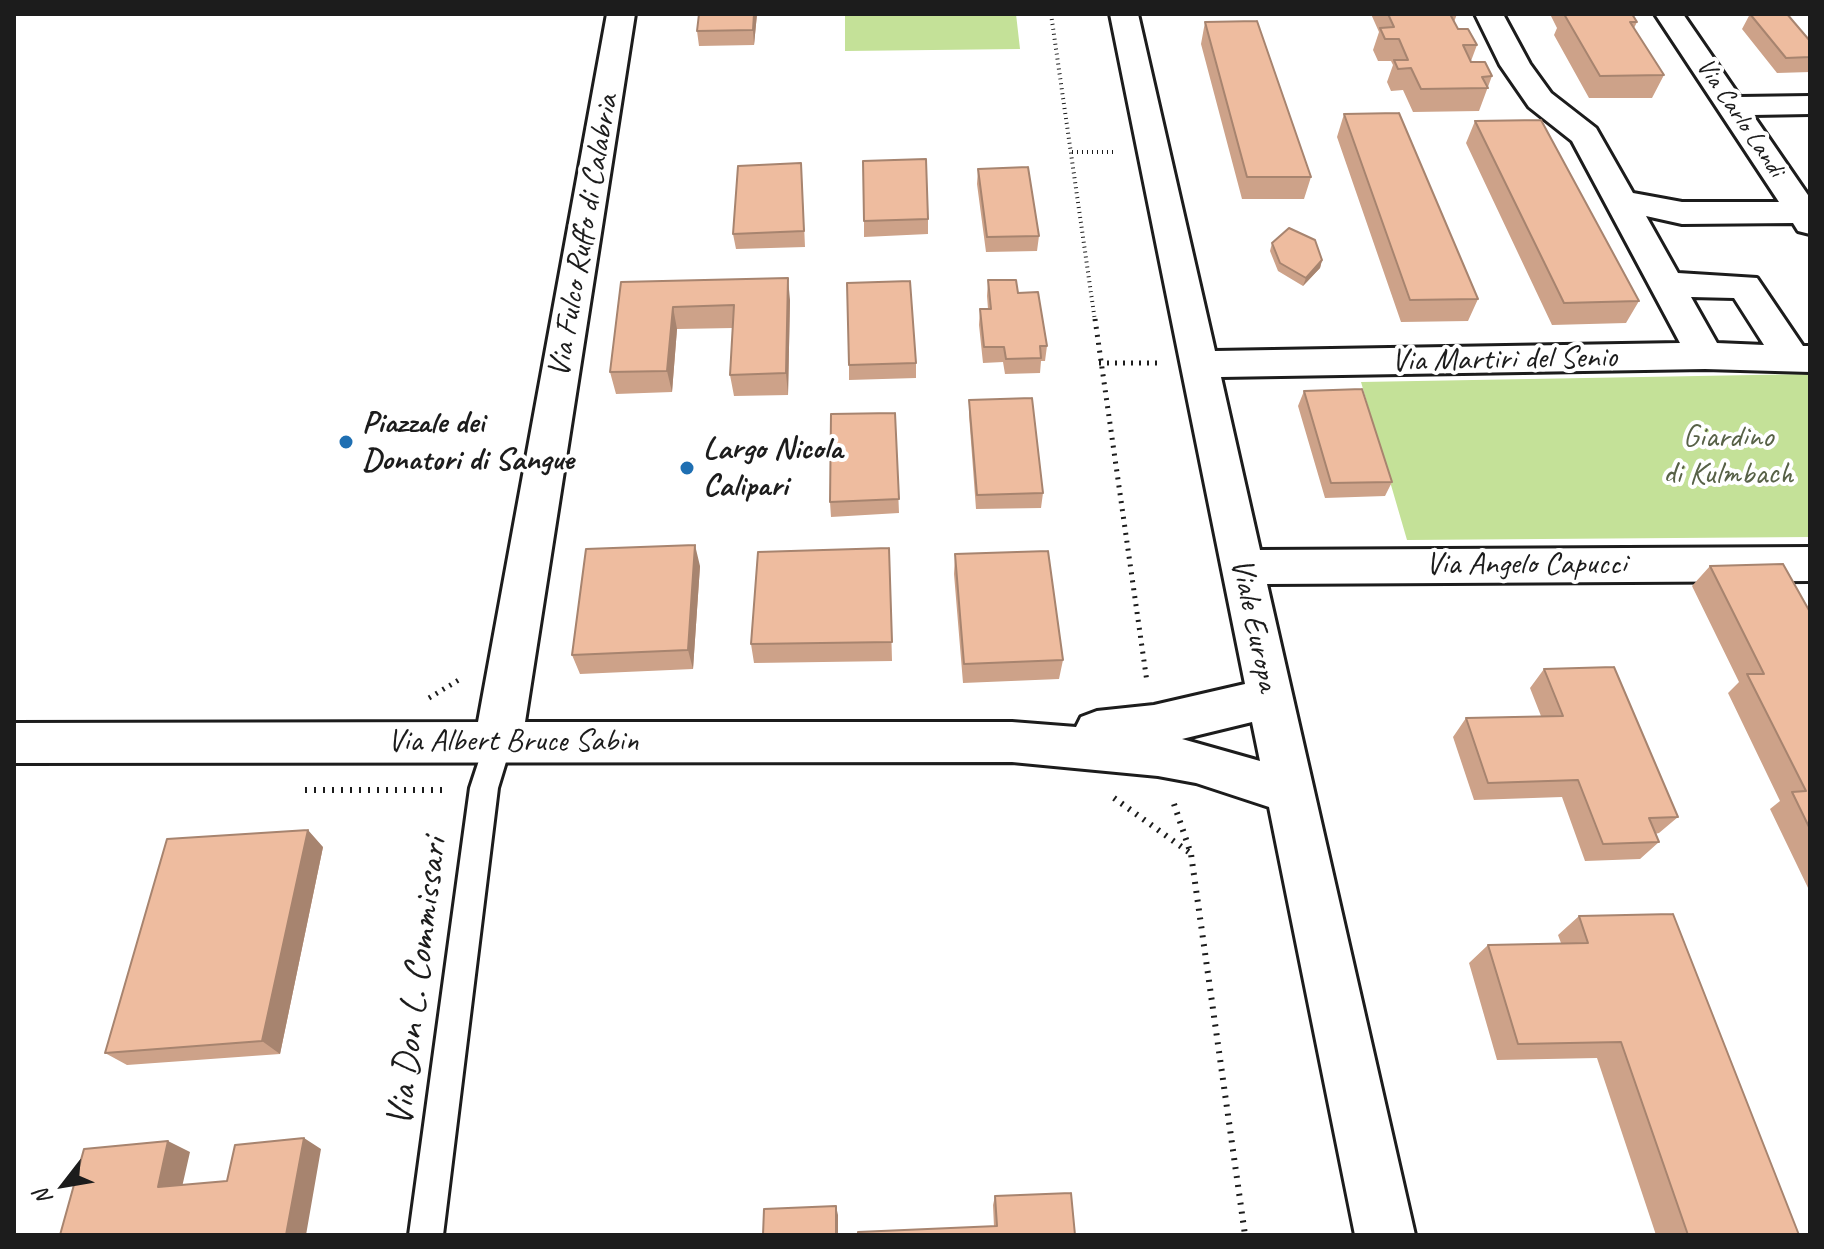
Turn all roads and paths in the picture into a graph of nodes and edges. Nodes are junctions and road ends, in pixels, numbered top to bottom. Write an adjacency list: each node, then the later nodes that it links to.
1 (621, 14): 19 (street, Via Fulco Ruffo di Calabria)
2 (1051, 14): 13 (path)
3 (1124, 14): 14 (street, Viale Europa)
4 (1489, 14): 8 (street)
5 (1669, 14): 7 (street, Via Carlo Landi)
6 (1810, 105): 7 (street)
7 (1733, 106): 9 (street, Via Carlo Landi)
8 (1622, 201): 9 (street); 10 (street)
9 (1806, 217)
10 (1669, 285): 11 (street); 12 (street)
11 (1705, 356): 12 (street, Via Martiri del Senio); 14 (street, Via Martiri del Senio)
12 (1801, 359)
13 (1099, 363): 14 (path); 18 (path)
14 (1198, 364): 16 (street, Viale Europa)
15 (1810, 564): 16 (street, Via Angelo Capucci)
16 (1242, 567): 17 (street, Viale Europa)
17 (1270, 698): 18 (street, Via Albert Bruce Sabin); 24 (street, Viale Europa)
18 (1156, 740): 19 (street, Via Albert Bruce Sabin); 24 (street, Via Albert Bruce Sabin); 25 (path)
19 (498, 742): 20 (street, Via Albert Bruce Sabin); 21 (lane, Via Don L. Commissari)
20 (14, 743)
21 (484, 788): 22 (path); 26 (lane, Via Don L. Commissari)
22 (296, 790)
23 (1103, 790): 25 (path)
24 (1291, 792): 28 (street, Viale Europa)
25 (1191, 854): 27 (path)
26 (426, 1235)
27 (1245, 1235)
28 (1385, 1235)

